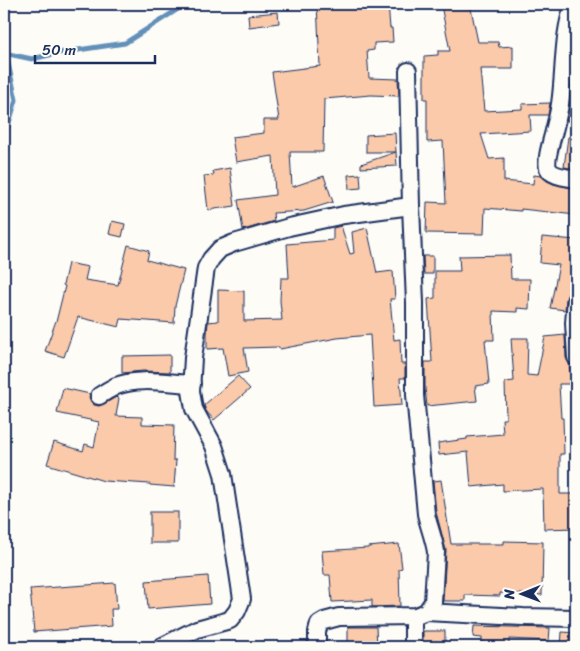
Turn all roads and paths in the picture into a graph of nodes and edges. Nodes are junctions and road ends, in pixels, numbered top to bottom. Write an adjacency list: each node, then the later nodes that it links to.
1 (574, 4): 3 (street)
2 (408, 71): 4 (street)
3 (576, 179)
4 (411, 206): 7 (street); 9 (street)
5 (576, 299): 6 (street)
6 (576, 357)
7 (192, 384): 8 (street); 11 (street)
8 (99, 396)
9 (419, 614): 10 (street); 12 (street); 13 (street)
10 (576, 618)
11 (161, 647)
12 (318, 647)
13 (413, 647)

